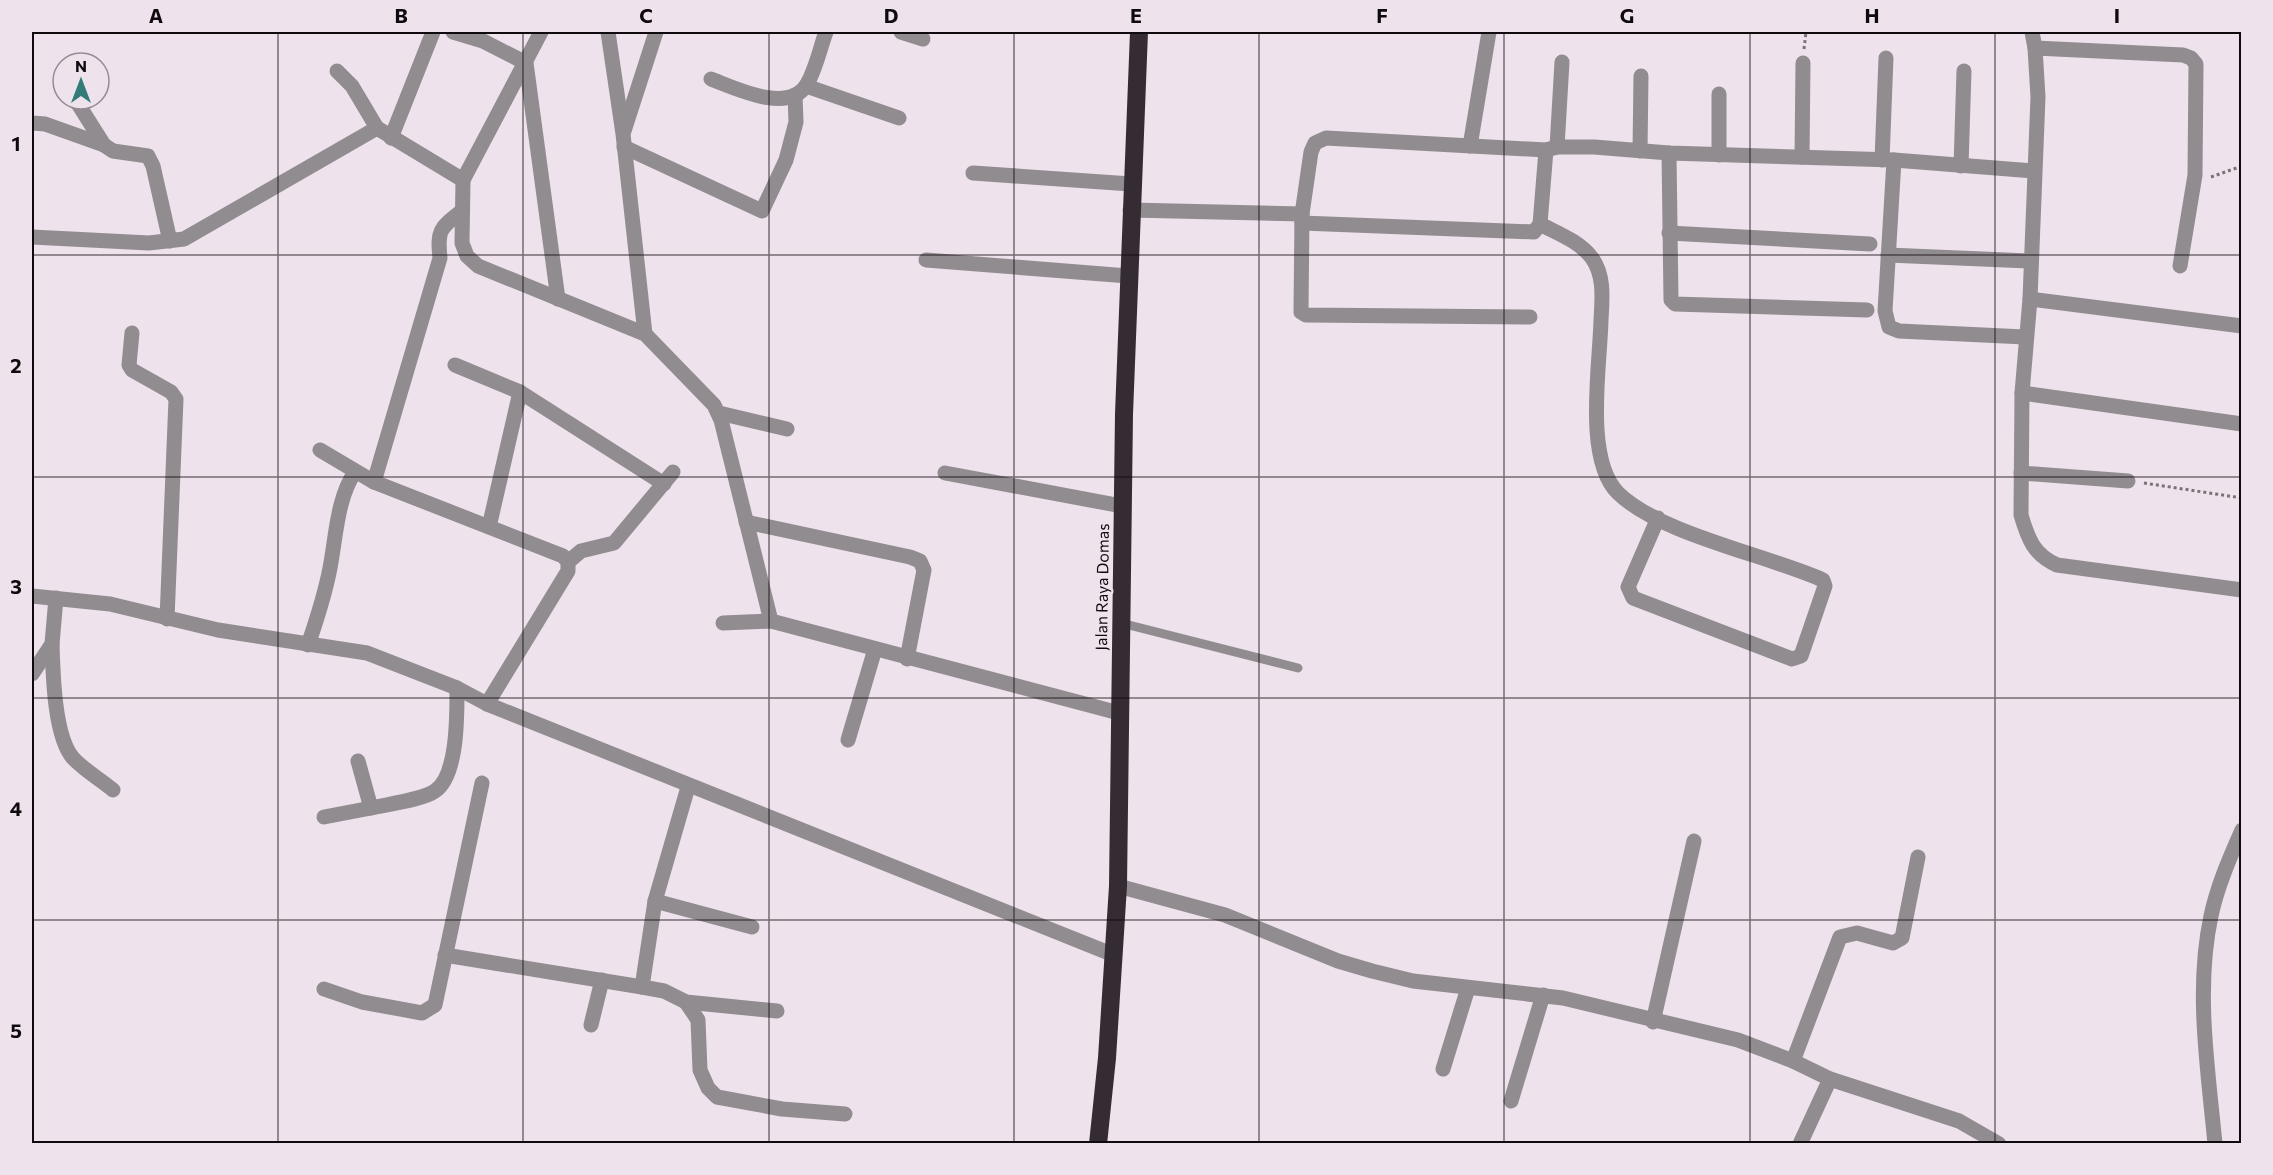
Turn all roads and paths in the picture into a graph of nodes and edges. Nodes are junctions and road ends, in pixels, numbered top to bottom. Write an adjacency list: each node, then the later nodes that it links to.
1 (433, 32): 27 (street)
2 (453, 32): 15 (street)
3 (541, 32): 15 (street)
4 (608, 32): 28 (street)
5 (656, 32): 28 (street)
6 (826, 32): 21 (street)
7 (902, 32): 11 (street)
8 (1139, 32): 43 (highway, Jalan Raya Domas)
9 (1489, 32): 30 (street)
10 (2032, 32): 12 (street)
11 (923, 39)
12 (2036, 48): 39 (street); 41 (street)
13 (1886, 58): 36 (street)
14 (1562, 62): 31 (street)
15 (526, 63): 42 (street); 57 (street)
16 (1803, 63): 35 (street)
17 (337, 71): 26 (street)
18 (1964, 71): 37 (street)
19 (1641, 76): 32 (street)
20 (711, 79): 21 (street)
21 (800, 91): 24 (street); 28 (street)
22 (1719, 94): 34 (street)
23 (83, 111): 29 (street)
24 (899, 118)
25 (32, 123): 29 (street)
26 (376, 128): 27 (street); 50 (street)
27 (391, 138): 42 (street)
28 (623, 141): 63 (street)
29 (104, 145): 50 (street)
30 (1470, 146): 31 (street); 46 (street)
31 (1551, 149): 32 (street); 47 (street)
32 (1640, 151): 33 (street)
33 (1669, 153): 34 (street); 48 (street)
34 (1719, 155): 35 (street)
35 (1802, 157): 36 (street)
36 (1888, 160): 37 (street); 52 (street)
37 (1961, 166): 39 (street)
38 (2241, 166): 41 (path)
39 (2034, 171): 54 (street)
40 (973, 173): 43 (street)
41 (2195, 175): 55 (street)
42 (463, 180): 45 (street)
43 (1131, 184): 44 (highway, Jalan Raya Domas)
44 (1130, 210): 46 (street); 56 (highway, Jalan Raya Domas)
45 (462, 211): 57 (street); 76 (street)
46 (1302, 218): 47 (street); 60 (street)
47 (1540, 224): 79 (street)
48 (1669, 233): 51 (street); 59 (street)
49 (32, 237): 50 (street)
50 (170, 241)
51 (1870, 244)
52 (1888, 255): 54 (street); 64 (street)
53 (926, 260): 56 (street)
54 (2029, 261): 58 (street)
55 (2180, 266)
56 (1128, 276): 78 (highway, Jalan Raya Domas)
57 (558, 298): 63 (street)
58 (2030, 299): 61 (street); 64 (street)
59 (1867, 310)
60 (1530, 317)
61 (2241, 326)
62 (132, 333): 86 (street)
63 (645, 334): 68 (street)
64 (2025, 337): 67 (street)
65 (455, 365): 66 (street)
66 (520, 392): 81 (street); 82 (street)
67 (2022, 393): 69 (street); 74 (street)
68 (719, 412): 70 (street); 80 (street)
69 (2241, 424)
70 (787, 429)
71 (320, 450): 72 (street)
72 (355, 472): 76 (street); 91 (street)
73 (945, 473): 78 (street)
74 (2021, 474): 75 (street); 83 (street)
75 (2128, 481): 77 (path)
76 (374, 482): 81 (street)
77 (2241, 498)
78 (1122, 507): 88 (highway, Jalan Raya Domas)
79 (1658, 518): 79 (street)
80 (746, 522): 87 (street); 93 (street)
81 (489, 527): 82 (street)
82 (568, 562): 97 (street)
83 (2241, 590)
84 (32, 596): 85 (street)
85 (56, 597): 86 (street); 90 (street)
86 (167, 619): 91 (street)
87 (771, 621): 89 (street); 92 (street)
88 (1121, 622): 94 (lane); 98 (highway, Jalan Raya Domas)
89 (723, 623)
90 (52, 644): 95 (street); 103 (street)
91 (308, 645): 96 (street)
92 (875, 649): 93 (street); 99 (street)
93 (908, 659): 98 (street)
94 (1298, 668)
95 (32, 674)
96 (457, 688): 97 (street); 104 (street)
97 (487, 704): 102 (street)
98 (1119, 713): 109 (highway, Jalan Raya Domas)
99 (848, 740)
100 (358, 761): 104 (street)
101 (482, 783): 112 (street)
102 (688, 787): 110 (street); 113 (street)
103 (113, 790)
104 (371, 808): 105 (street)
105 (324, 817)
106 (2241, 830): 131 (street)
107 (1694, 841): 121 (street)
108 (1918, 857): 123 (street)
109 (1118, 886): 113 (highway, Jalan Raya Domas); 116 (street)
110 (655, 901): 111 (street); 115 (street)
111 (752, 927)
112 (445, 955): 114 (street); 117 (street)
113 (1114, 955): 128 (highway, Jalan Raya Domas)
114 (602, 980): 115 (street); 122 (street)
115 (642, 987): 119 (street)
116 (1468, 987): 118 (street); 124 (street)
117 (324, 989)
118 (1543, 995): 121 (street); 126 (street)
119 (686, 1002): 120 (street); 127 (street)
120 (777, 1011)
121 (1653, 1022): 123 (street)
122 (591, 1025)
123 (1793, 1060): 125 (street)
124 (1443, 1069)
125 (1830, 1079): 129 (street); 130 (street)
126 (1511, 1101)
127 (845, 1114)
128 (1098, 1143)
129 (1800, 1143)
130 (1999, 1143)
131 (2215, 1143)

